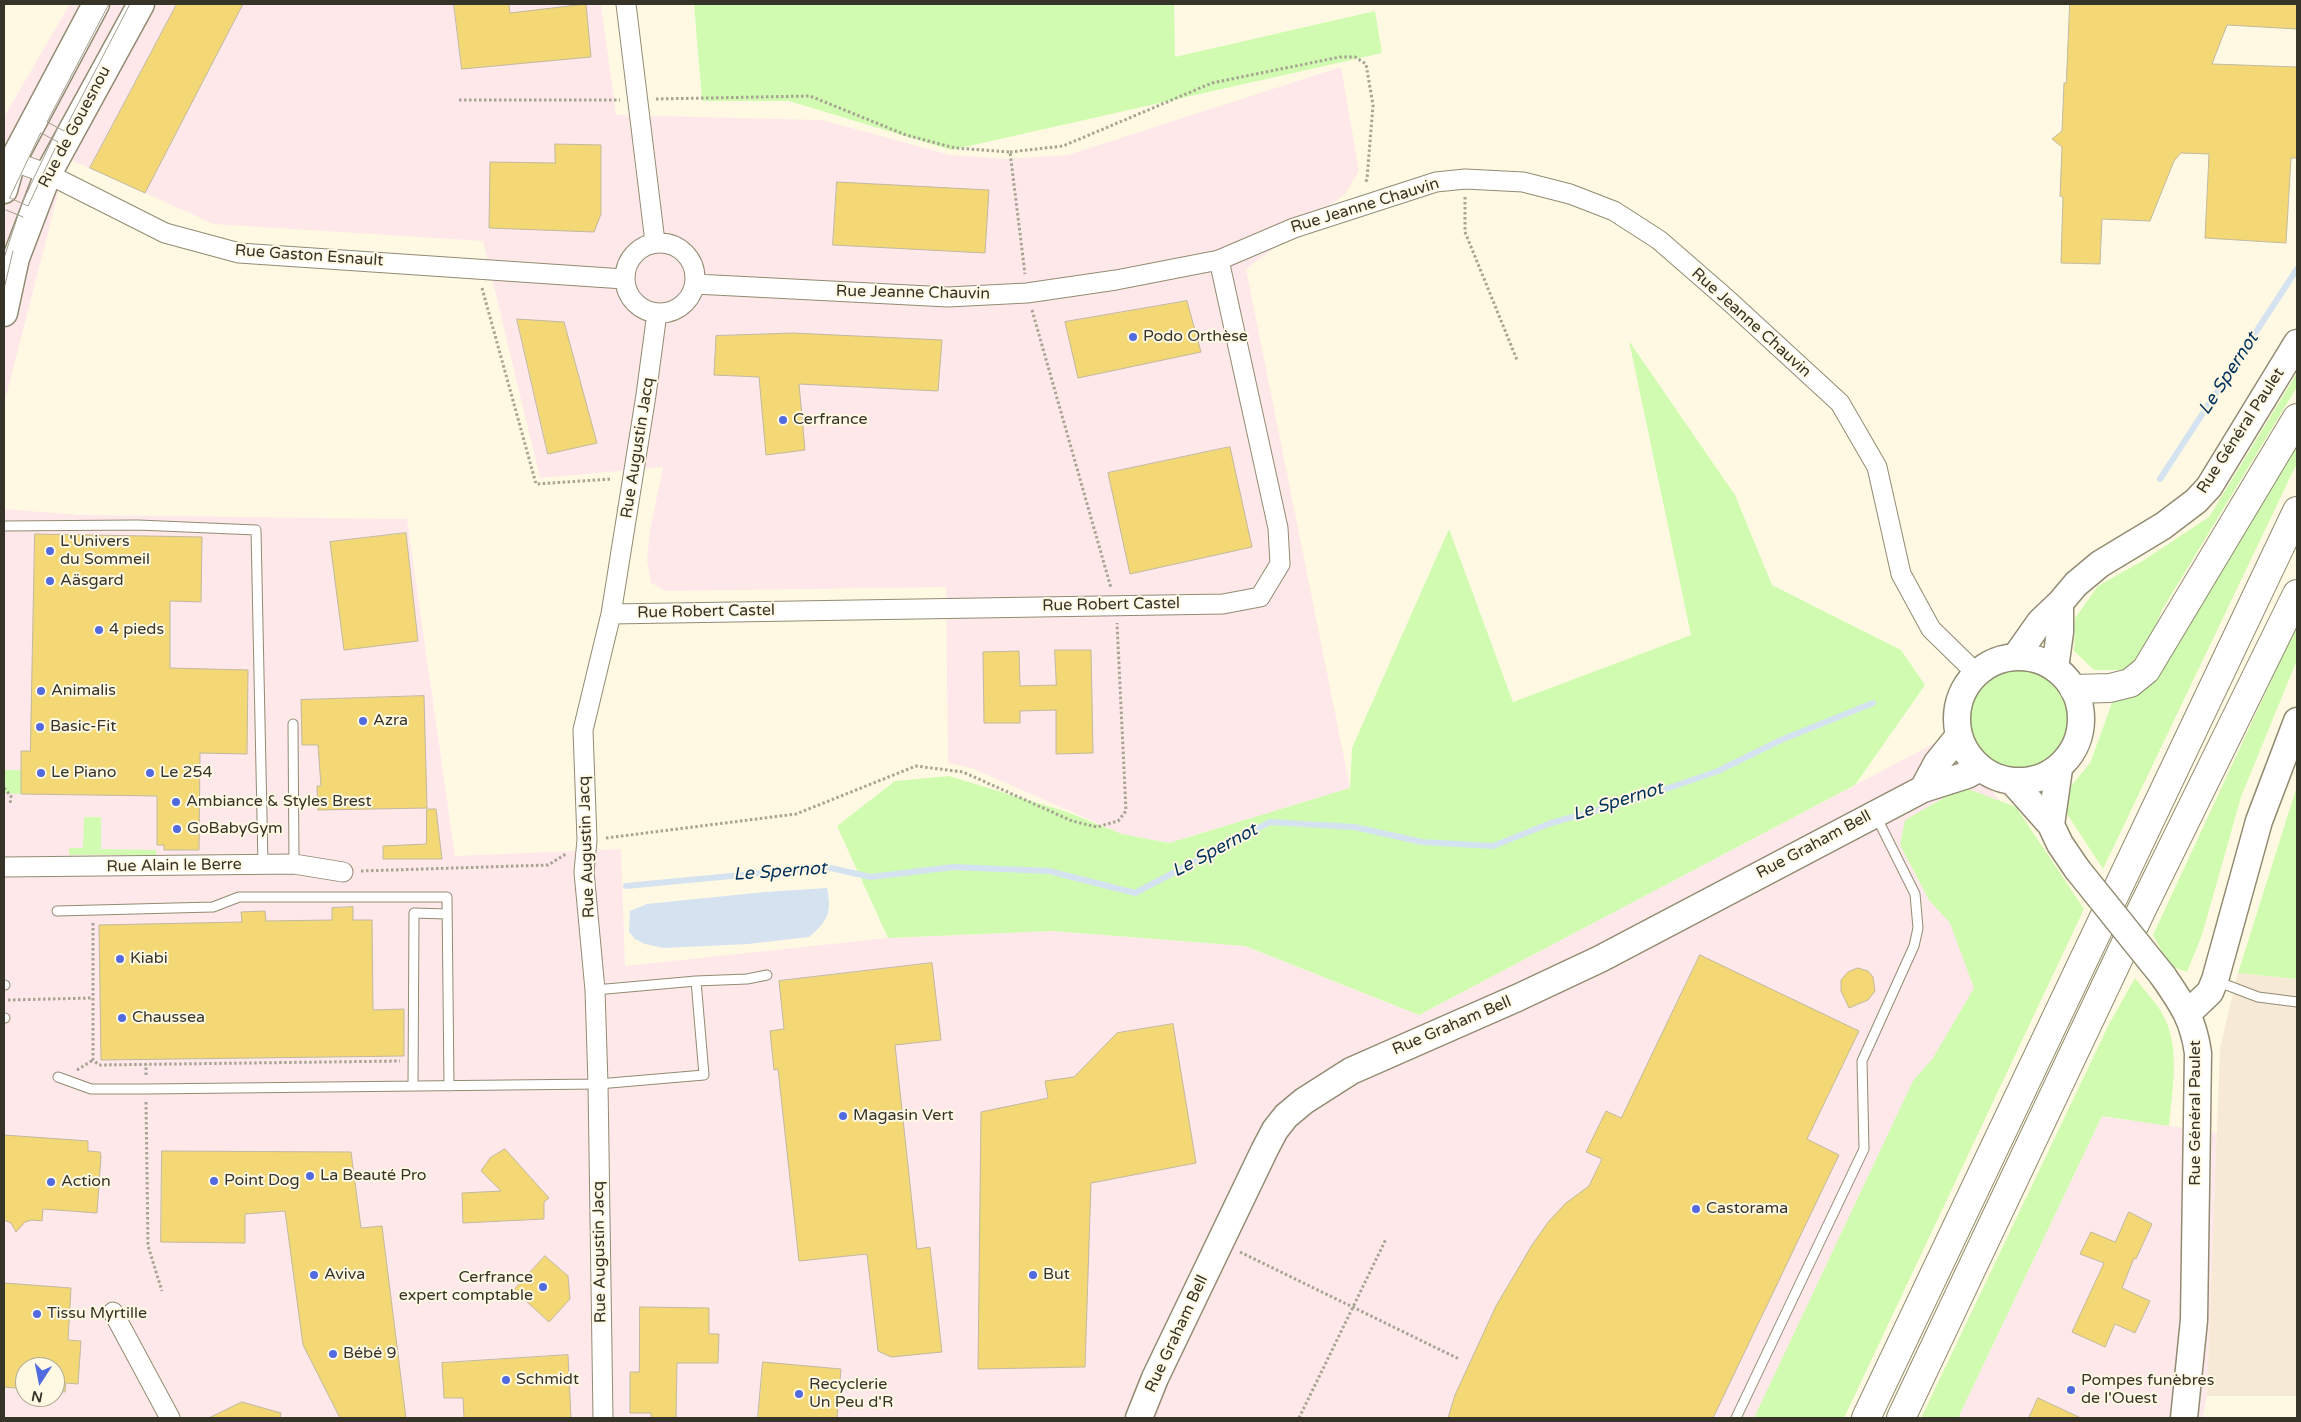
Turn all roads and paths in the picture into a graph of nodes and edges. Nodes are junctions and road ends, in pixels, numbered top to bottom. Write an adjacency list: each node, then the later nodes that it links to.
1 (96, 4): 7 (street)
2 (141, 4): 8 (street, Rue de Gouesnou)
3 (626, 4): 4 (street)
4 (637, 99): 5 (path); 6 (path); 12 (street)
5 (459, 100)
6 (1010, 152): 11 (path); 17 (path)
7 (8, 160): 8 (street, Rue Gaston Esnault); 10 (street)
8 (48, 174): 14 (street, Rue Gaston Esnault); 18 (street, Rue de Gouesnou)
9 (1465, 179): 11 (street, Rue Jeanne Chauvin); 21 (path); 32 (street, Rue Jeanne Chauvin)
10 (4, 190)
11 (1354, 207): 13 (street, Rue Jeanne Chauvin)
12 (655, 242): 15 (street); 16 (street)
13 (1219, 260): 17 (street, Rue Jeanne Chauvin); 28 (street, Rue Robert Castel)
14 (476, 268): 15 (street, Rue Gaston Esnault); 23 (path)
15 (624, 279): 19 (street)
16 (695, 284): 17 (street, Rue Jeanne Chauvin); 19 (street)
17 (1027, 293): 28 (path)
18 (4, 313)
19 (656, 313): 29 (street, Rue Augustin Jacq)
20 (2297, 343): 27 (street, Rue Général Paulet)
21 (1517, 360)
22 (2297, 418): 33 (highway)
23 (612, 479)
24 (2297, 511): 78 (highway)
25 (4, 526): 47 (lane)
26 (2297, 594): 79 (highway)
27 (2060, 603): 30 (street, Rue Général Paulet); 31 (street)
28 (1116, 605): 29 (street, Rue Robert Castel); 45 (path)
29 (612, 614): 45 (street, Rue Augustin Jacq)
30 (2016, 656): 31 (street); 32 (street)
31 (2055, 668): 33 (street)
32 (1976, 673): 36 (street)
33 (2074, 689): 38 (street)
34 (2297, 721): 54 (street)
35 (293, 724): 46 (lane)
36 (1958, 737): 37 (street); 41 (street)
37 (1980, 768): 39 (street); 41 (street, Rue Graham Bell)
38 (2059, 769): 39 (street); 44 (street)
39 (2012, 781): 44 (street, Rue Général Paulet)
40 (4, 788): 42 (path)
41 (1923, 789): 43 (street, Rue Graham Bell)
42 (10, 805)
43 (1874, 813): 68 (street, Rue Graham Bell); 77 (lane)
44 (2051, 825): 60 (street, Rue Général Paulet, bridge)
45 (587, 840): 49 (path); 56 (street, Rue Augustin Jacq)
46 (294, 864): 47 (street, Rue Alain le Berre); 49 (street, Rue Alain le Berre)
47 (263, 865): 48 (street, Rue Alain le Berre)
48 (4, 867)
49 (343, 872)
50 (96, 910): 51 (lane); 52 (lane); 57 (path)
51 (58, 911)
52 (447, 914): 61 (lane); 65 (lane)
53 (767, 975): 55 (lane)
54 (2215, 980): 59 (lane); 60 (street)
55 (696, 981): 56 (lane); 63 (lane)
56 (595, 990): 63 (street, Rue Augustin Jacq)
57 (92, 998): 58 (path); 61 (path)
58 (4, 1001)
59 (2297, 1002)
60 (2188, 1013): 80 (street, Rue Général Paulet)
61 (413, 1061): 64 (lane)
62 (58, 1077): 64 (lane)
63 (598, 1084): 65 (lane); 74 (street, Rue Augustin Jacq)
64 (414, 1086): 65 (lane)
65 (449, 1086)
66 (146, 1116): 69 (path)
67 (1386, 1239): 70 (path)
68 (1220, 1242): 70 (path); 75 (street, Rue Graham Bell)
69 (162, 1291)
70 (1353, 1307): 72 (path); 76 (path)
71 (113, 1312): 73 (street)
72 (1460, 1360)
73 (170, 1418)
74 (603, 1418)
75 (1139, 1418)
76 (1299, 1418)
77 (1736, 1418)
78 (1866, 1418)
79 (1902, 1418)
80 (2184, 1418)

